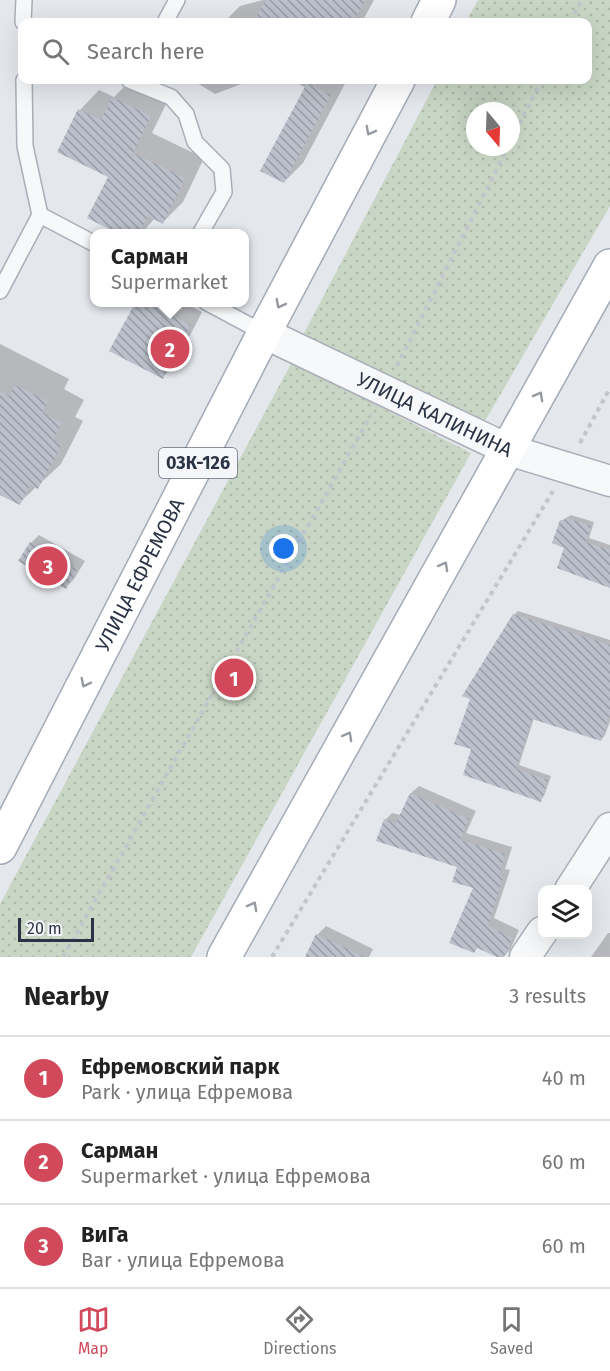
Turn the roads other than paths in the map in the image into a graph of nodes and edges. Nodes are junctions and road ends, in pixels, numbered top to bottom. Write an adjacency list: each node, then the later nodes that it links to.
1 (24, 0): 4 (lane)
2 (177, 0): 5 (lane)
3 (440, 0): 6 (main road)
4 (23, 18)
5 (167, 18)
6 (430, 18)
7 (24, 84): 10 (lane)
8 (141, 84): 11 (lane)
9 (396, 84): 16 (main road, УЛИЦА ЕФРЕМОВА / 03К-126, one-way to 16)
10 (40, 215): 12 (lane); 14 (lane)
11 (203, 229)
12 (90, 241)
13 (610, 266): 17 (main road, one-way to 13)
14 (0, 291)
15 (214, 307): 16 (lane)
16 (264, 333): 17 (street, УЛИЦА КАЛИНИНА); 20 (main road, УЛИЦА ЕФРЕМОВА / 03К-126, one-way to 20)
17 (508, 450): 18 (street, УЛИЦА КАЛИНИНА); 23 (main road, one-way to 17)
18 (610, 481)
19 (610, 828): 21 (street)
20 (0, 847)
21 (573, 885)
22 (538, 939): 24 (street)
23 (224, 957)
24 (525, 957)

